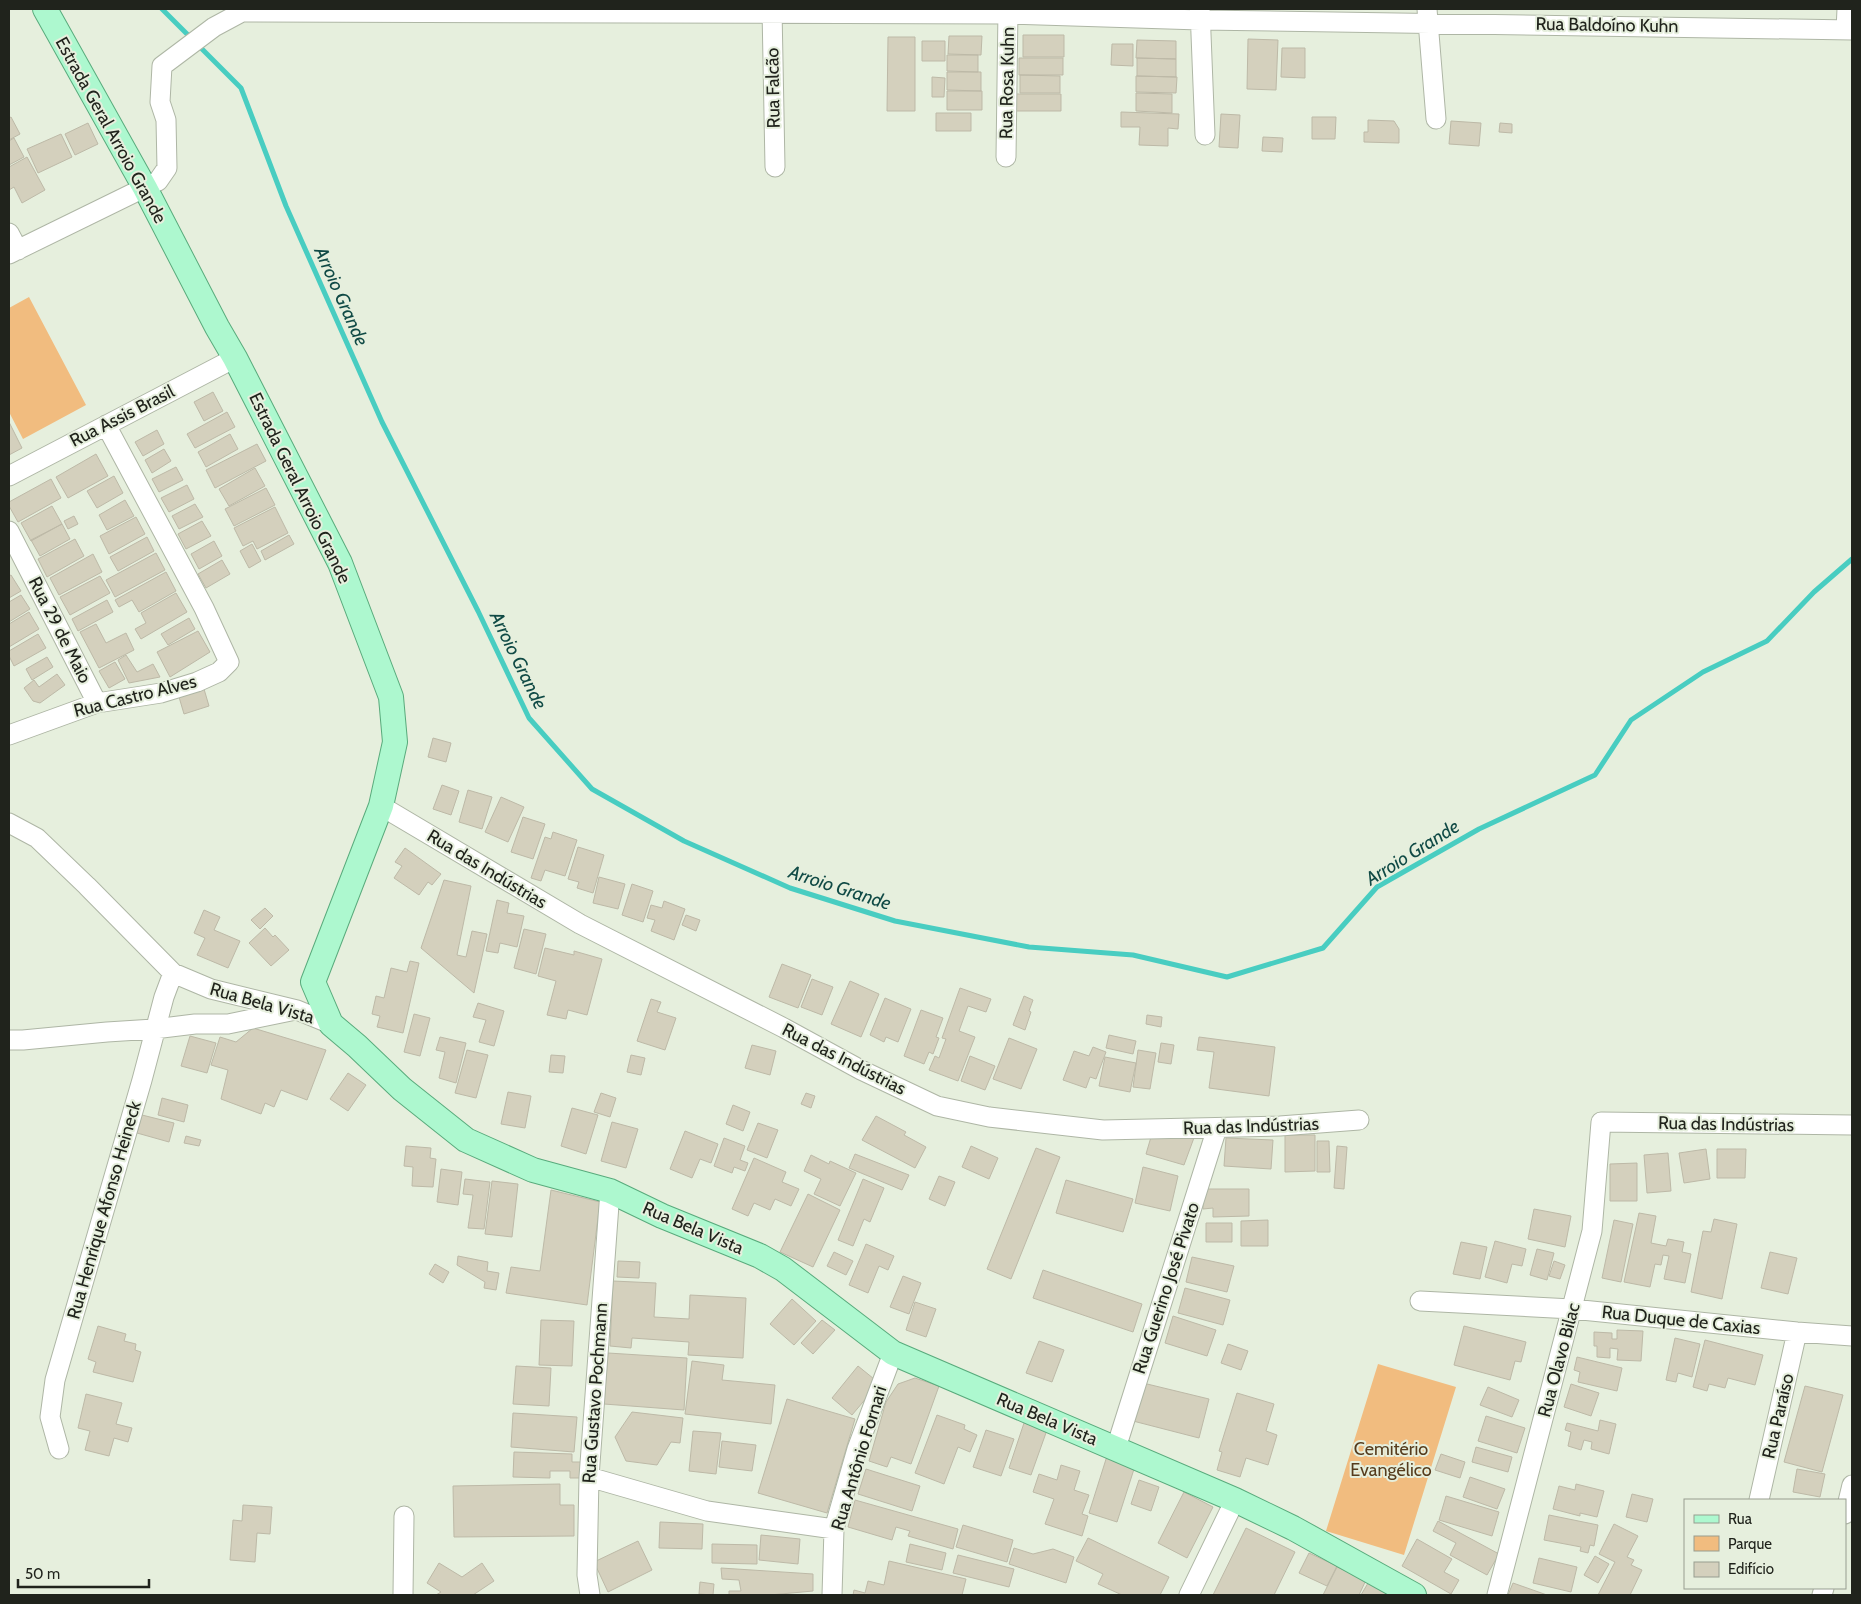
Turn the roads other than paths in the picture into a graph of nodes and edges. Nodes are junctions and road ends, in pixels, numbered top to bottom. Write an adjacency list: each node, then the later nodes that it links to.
1 (45, 9): 12 (main road, Estrada Geral Arroio Grande)
2 (1847, 9): 7 (street)
3 (772, 11): 4 (street, Rua Baldoíno Kuhn); 11 (street, Rua Falcão); 12 (street, Rua Baldoíno Kuhn)
4 (1008, 12): 5 (street, Rua Baldoíno Kuhn); 10 (street, Rua Rosa Kuhn)
5 (1200, 14): 6 (street, Rua Baldoíno Kuhn); 9 (street)
6 (1427, 15): 7 (street, Rua Baldoíno Kuhn); 8 (street)
7 (1849, 30)
8 (1436, 119)
9 (1205, 135)
10 (1006, 157)
11 (775, 166)
12 (145, 188): 14 (street); 15 (main road, Estrada Geral Arroio Grande)
13 (9, 233): 14 (street)
14 (13, 252)
15 (235, 358): 16 (street, Rua Assis Brasil); 21 (main road, Estrada Geral Arroio Grande)
16 (106, 425): 17 (street, Rua Assis Brasil); 19 (street, Rua Castro Alves)
17 (9, 476)
18 (9, 531): 19 (street, Rua 29 de Maio)
19 (97, 703): 20 (street, Rua Castro Alves)
20 (9, 734)
21 (381, 806): 25 (main road, Estrada Geral Arroio Grande); 31 (street, Rua das Indústrias)
22 (9, 823): 23 (street, Rua Bela Vista)
23 (173, 973): 24 (street, Rua Bela Vista); 26 (street, Rua Henrique Afonso Heineck)
24 (297, 1010): 25 (street, Rua Bela Vista); 26 (street)
25 (331, 1024): 32 (main road, Rua Bela Vista)
26 (154, 1029): 27 (street); 39 (street, Rua Henrique Afonso Heineck)
27 (9, 1040)
28 (1359, 1120): 31 (street, Rua das Indústrias)
29 (1601, 1122): 30 (street, Rua das Indústrias); 34 (street, Rua Olavo Bilac)
30 (1852, 1125)
31 (1217, 1128): 38 (street, Rua Guerino José Pivato)
32 (610, 1191): 37 (main road, Rua Bela Vista); 40 (street, Rua Gustavo Pochmann)
33 (1420, 1301): 34 (street, Rua Duque de Caxias)
34 (1572, 1309): 35 (street, Rua Duque de Caxias); 52 (street, Rua Olavo Bilac)
35 (1797, 1332): 36 (street, Rua Duque de Caxias); 42 (street, Rua Paraíso)
36 (1852, 1336)
37 (893, 1353): 38 (main road, Rua Bela Vista); 46 (street, Rua Antônio Fornari)
38 (1116, 1448): 43 (main road, Rua Bela Vista)
39 (59, 1449)
40 (589, 1477): 46 (street); 48 (street, Rua Gustavo Pochmann)
41 (1852, 1485): 44 (street)
42 (1759, 1499)
43 (1235, 1500): 50 (street); 51 (main road, Rua Bela Vista)
44 (1846, 1510)
45 (404, 1516): 47 (street)
46 (834, 1529): 49 (street, Rua Antônio Fornari)
47 (403, 1595)
48 (590, 1595)
49 (832, 1595)
50 (1189, 1595)
51 (1414, 1595)
52 (1497, 1595)

